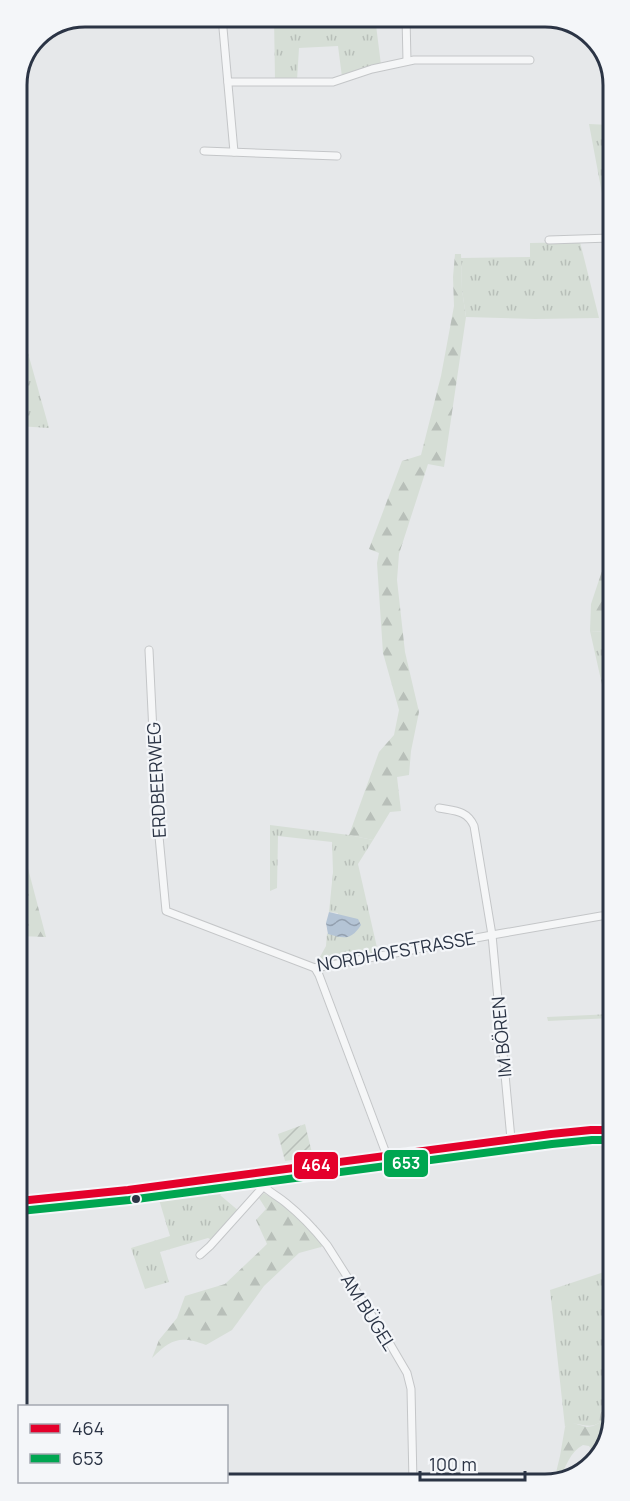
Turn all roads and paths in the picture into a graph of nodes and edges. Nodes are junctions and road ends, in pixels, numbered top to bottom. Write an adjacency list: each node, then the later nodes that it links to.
1 (223, 27): 5 (street)
2 (406, 27): 4 (street)
3 (530, 60): 4 (street)
4 (407, 61): 5 (street)
5 (228, 82): 7 (street)
6 (204, 151): 7 (street)
7 (234, 152): 8 (street)
8 (337, 156)
9 (603, 238): 10 (street)
10 (549, 240)
11 (149, 650): 13 (street, ERDBEERWEG)
12 (439, 808): 15 (street, NORDHOFSTRASSE)
13 (166, 911): 16 (street, NORDHOFSTRASSE)
14 (603, 916): 15 (street, NORDHOFSTRASSE)
15 (492, 935): 16 (street, NORDHOFSTRASSE); 18 (street, IM BÖREN)
16 (315, 968): 19 (street)
17 (603, 1130): 18 (main road)
18 (511, 1139): 19 (main road)
19 (387, 1156): 20 (main road)
20 (255, 1173): 21 (street, AM BÜGEL); 22 (main road)
21 (263, 1187): 23 (street); 24 (street, AM BÜGEL)
22 (27, 1200)
23 (200, 1255)
24 (413, 1474)

